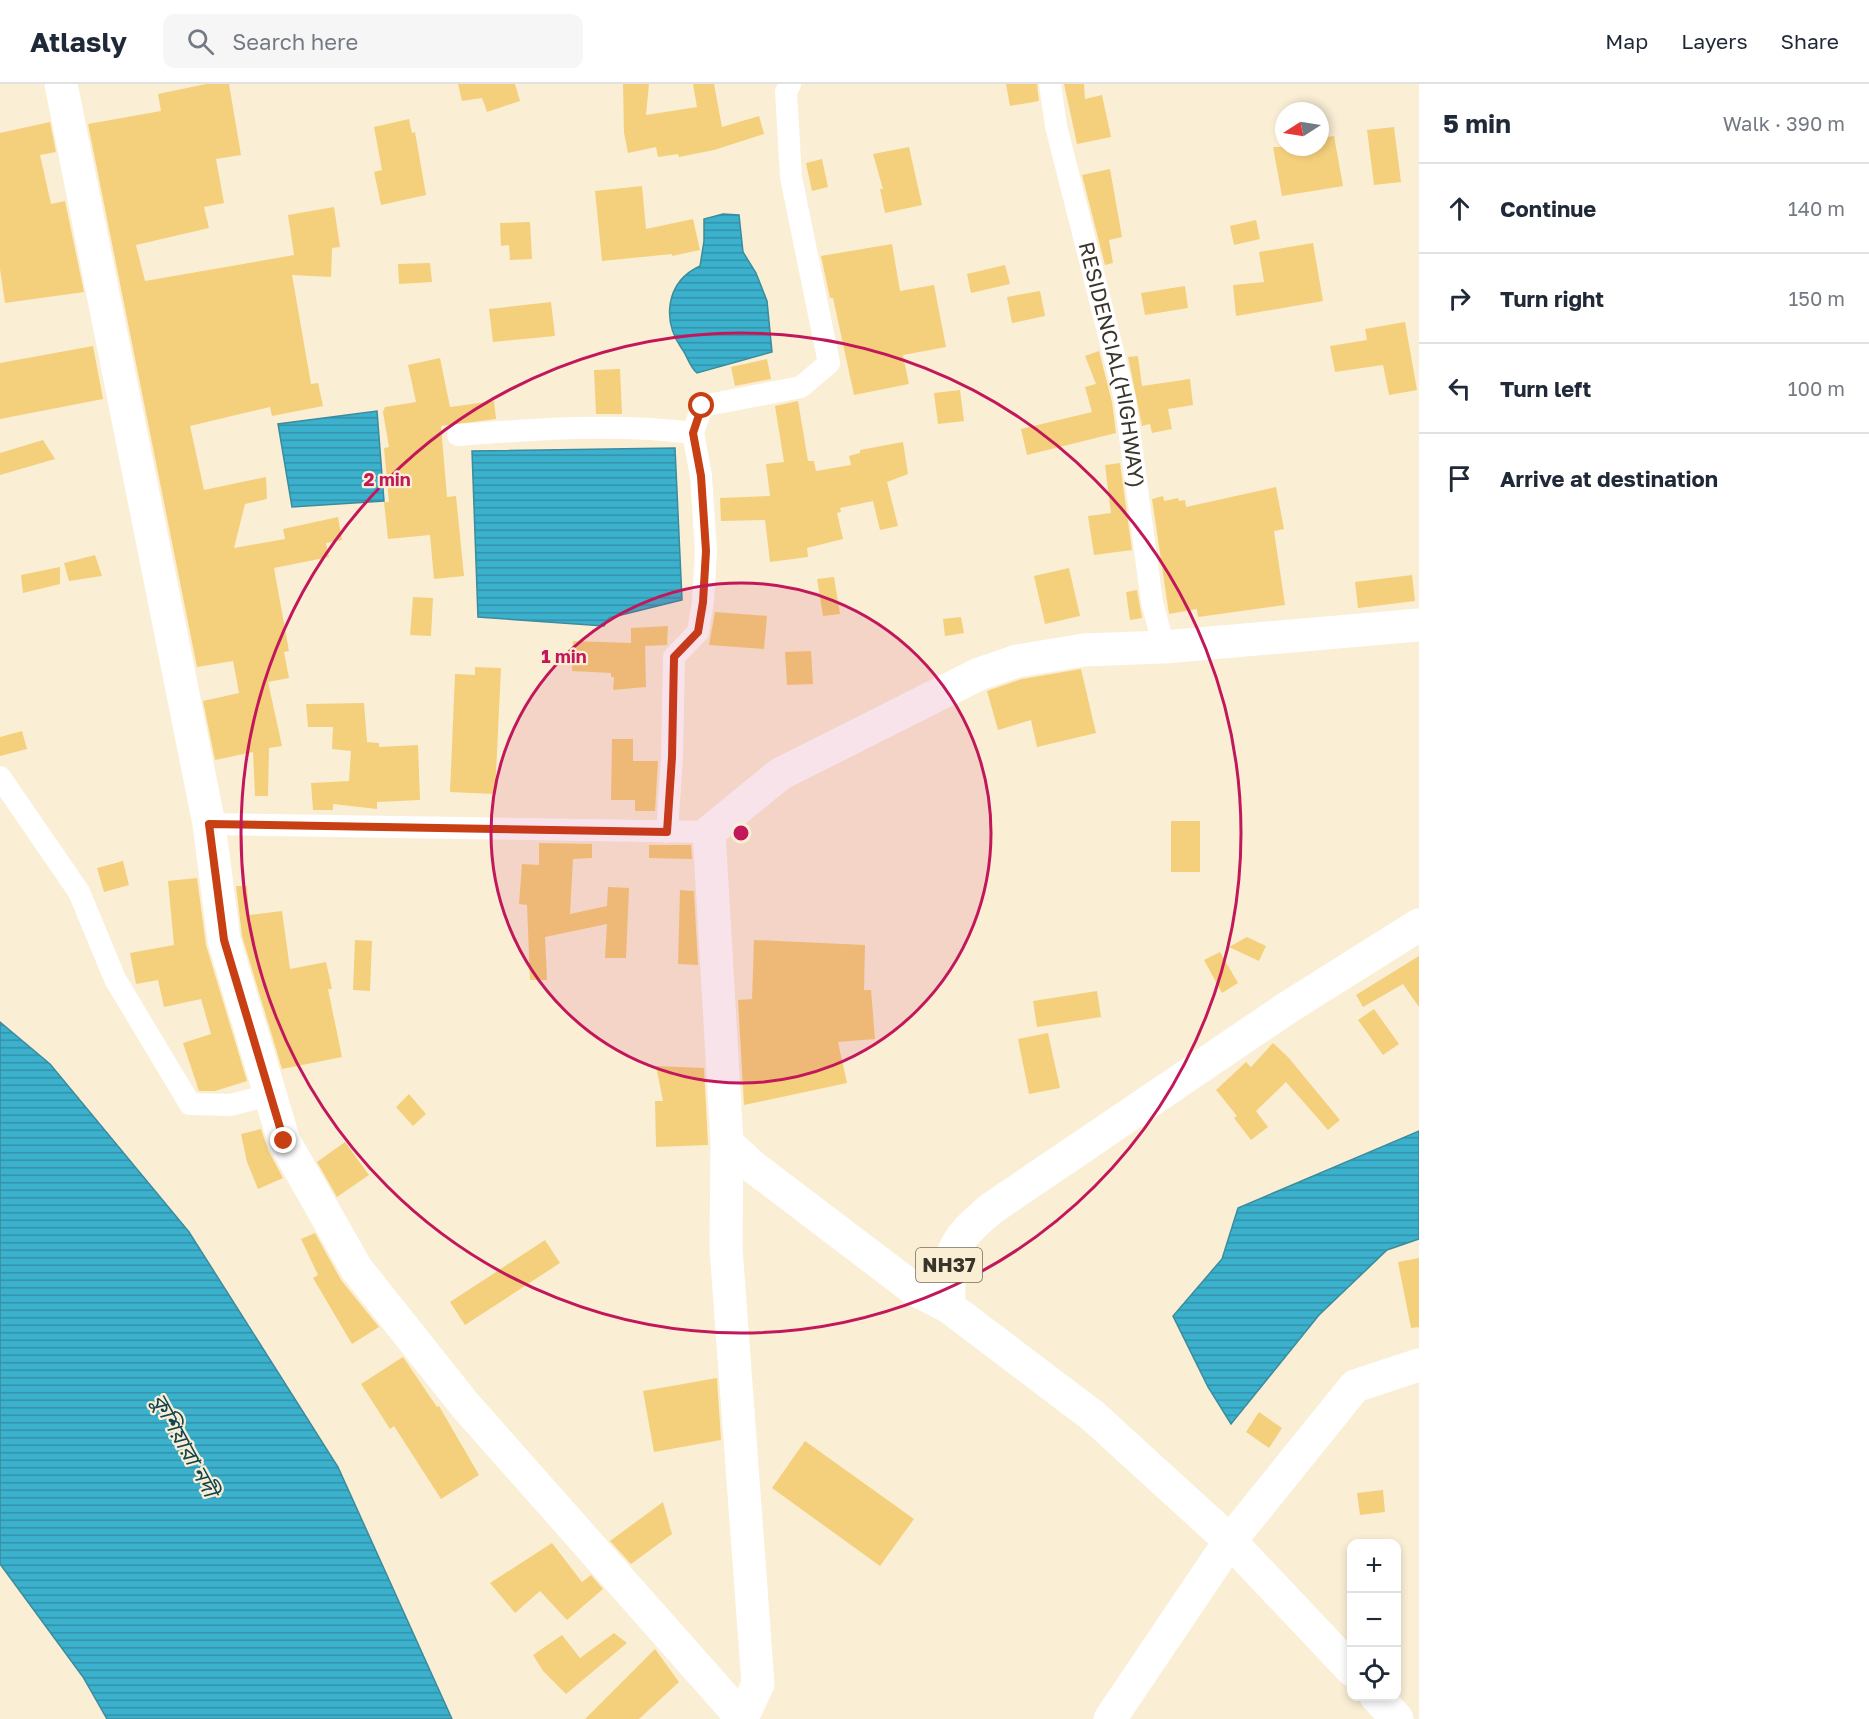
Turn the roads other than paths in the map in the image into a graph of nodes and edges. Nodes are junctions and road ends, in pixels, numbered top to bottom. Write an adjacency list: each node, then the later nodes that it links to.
1 (61, 84): 9 (main road)
2 (790, 84): 4 (street)
3 (1050, 84): 7 (street, RESIDENCIAL(HIGHWAY))
4 (693, 433): 5 (street); 10 (street)
5 (458, 435)
6 (1419, 625): 7 (main road)
7 (1164, 647): 11 (main road)
8 (0, 777): 13 (street)
9 (209, 824): 10 (street); 13 (main road)
10 (667, 832): 11 (street)
11 (709, 832): 14 (main road)
12 (1419, 926): 15 (main road, NH37)
13 (270, 1095): 20 (main road)
14 (727, 1143): 15 (main road); 20 (main road)
15 (950, 1307): 17 (main road, NH37)
16 (1419, 1365): 17 (main road)
17 (1230, 1541): 18 (main road, NH37); 21 (main road)
18 (1347, 1665)
19 (1381, 1701): 22 (main road)
20 (742, 1719)
21 (1110, 1719)
22 (1397, 1719)

